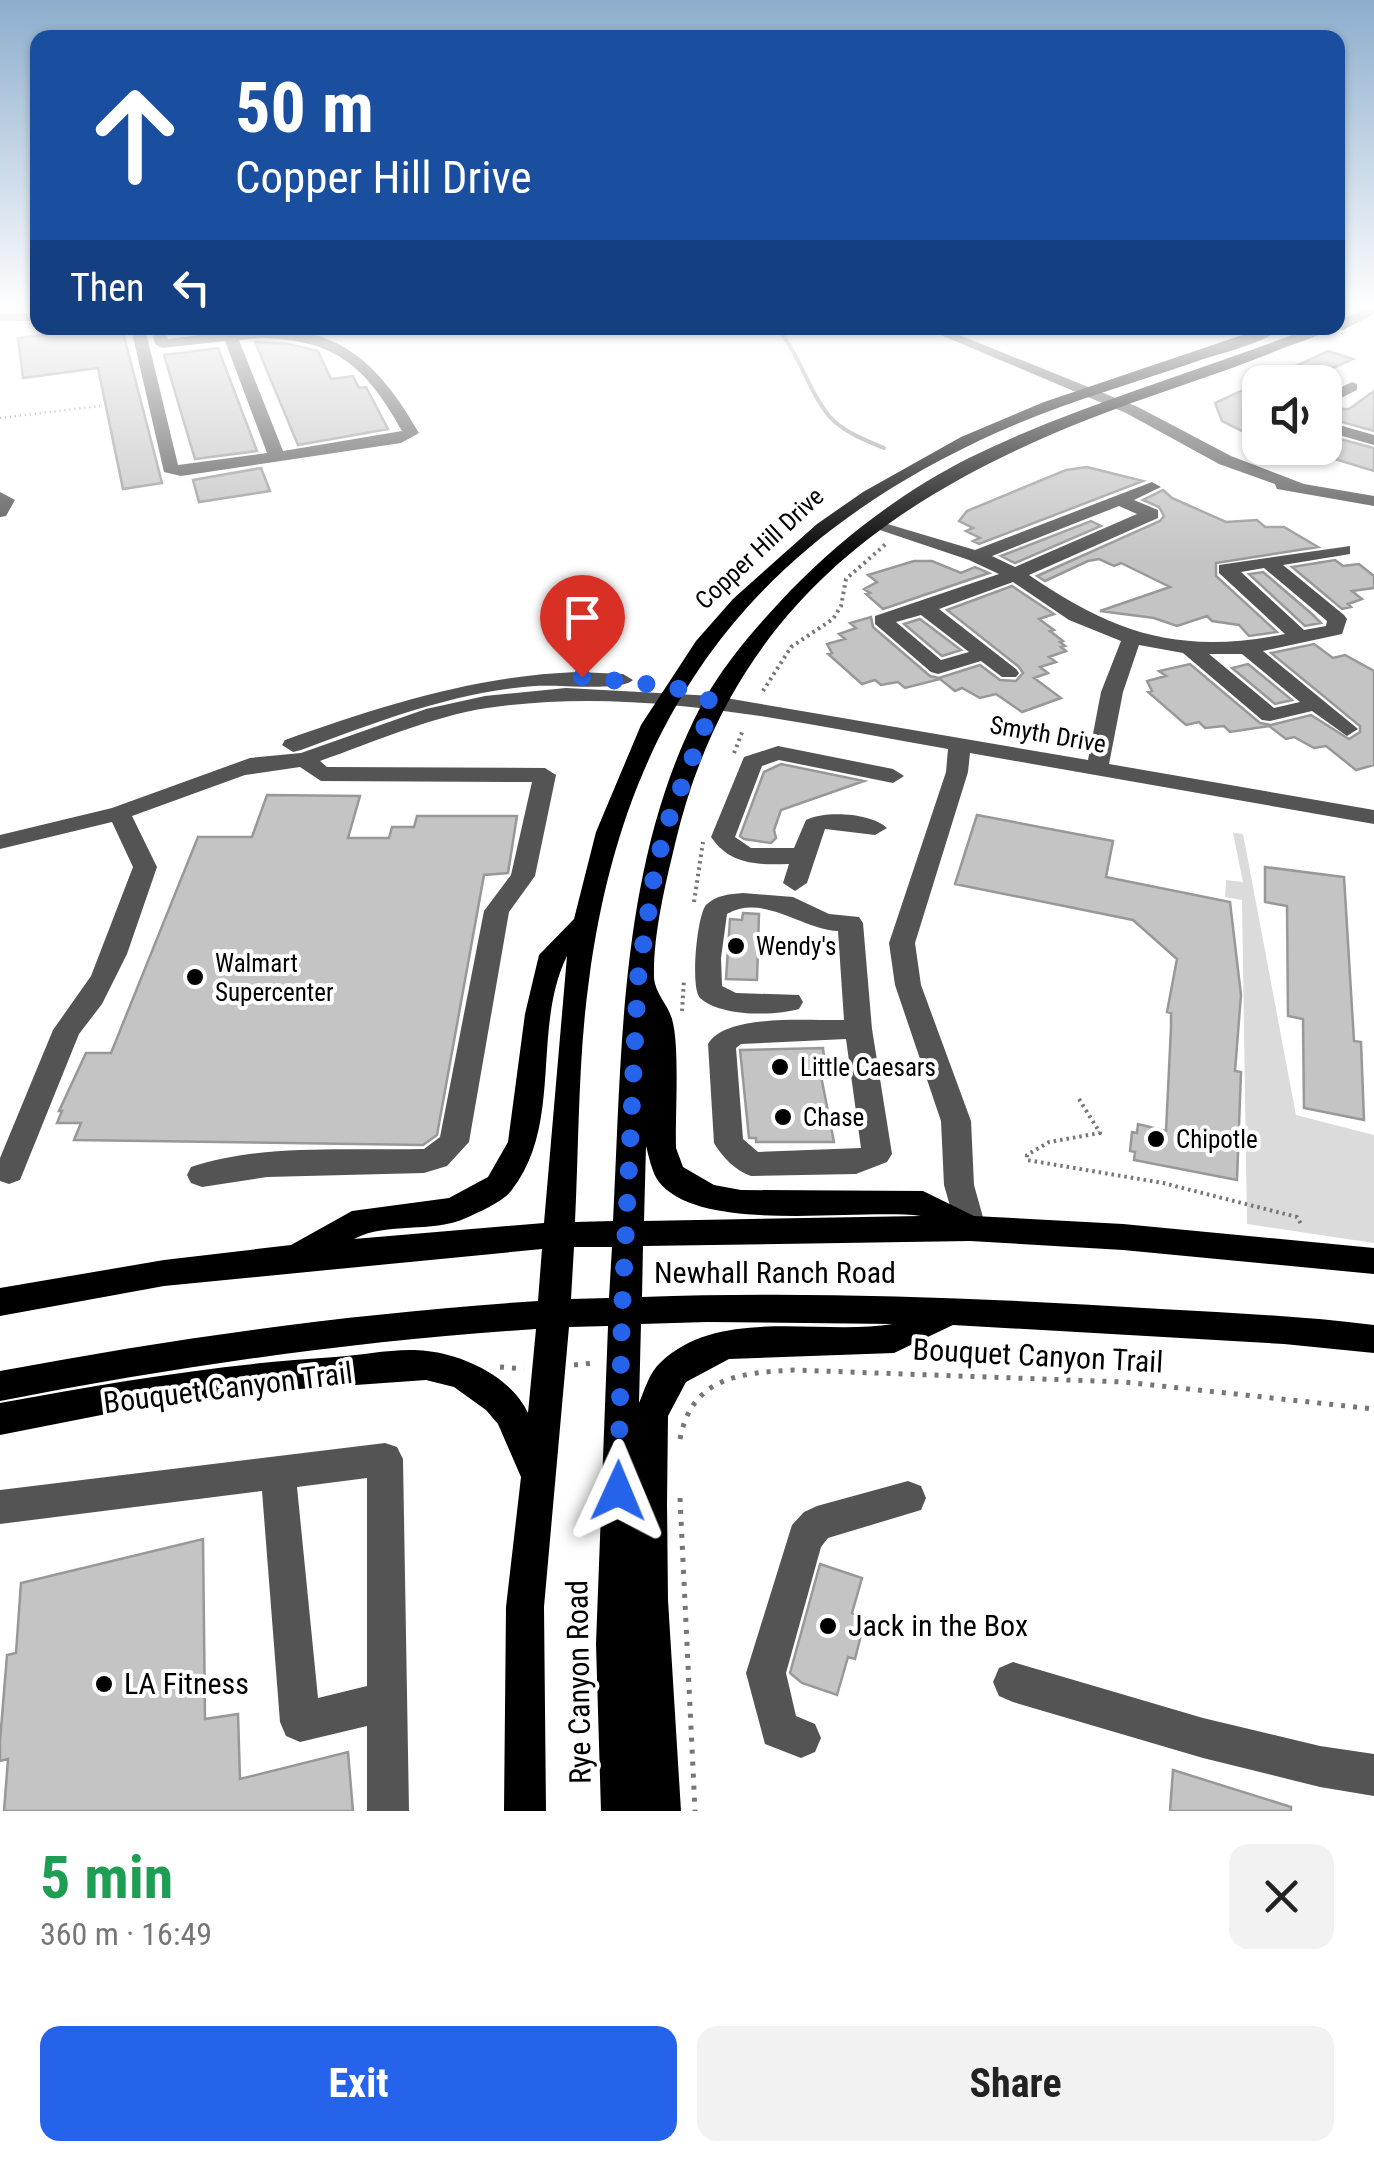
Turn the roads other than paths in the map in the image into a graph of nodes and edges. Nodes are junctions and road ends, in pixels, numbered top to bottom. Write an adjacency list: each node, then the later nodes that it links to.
1 (153, 393): 9 (street)
2 (252, 393): 9 (street)
3 (385, 393): 9 (street)
4 (1085, 393): 6 (street); 29 (main road, Copper Hill Drive)
5 (1147, 393): 6 (main road)
6 (1112, 405): 13 (street); 16 (main road)
7 (1342, 431): 8 (street)
8 (1374, 440)
9 (277, 456)
10 (1152, 487): 12 (street)
11 (0, 498): 14 (street)
12 (1122, 500): 15 (street); 17 (street)
13 (1374, 501)
14 (0, 512)
15 (1093, 512): 17 (street); 19 (street)
16 (874, 525): 19 (street); 30 (main road)
17 (1120, 528): 21 (street)
18 (1344, 550): 20 (street)
19 (976, 556): 21 (street)
20 (1268, 562): 23 (street); 23 (street)
21 (1014, 574): 22 (street); 24 (street)
22 (926, 608): 27 (street); 27 (street)
23 (1300, 637): 26 (street)
24 (1132, 638): 25 (street); 36 (street)
25 (1188, 648): 26 (street); 31 (street)
26 (1247, 648): 31 (street)
27 (982, 654): 28 (street)
28 (1009, 673)
29 (669, 694): 30 (street, Smyth Drive); 34 (street); 35 (street); 44 (main road, Copper Hill Drive)
30 (714, 702): 33 (street, Smyth Drive); 45 (main road)
31 (1317, 704): 32 (street)
32 (1348, 729)
33 (959, 746): 36 (street, Smyth Drive); 50 (street)
34 (305, 760): 35 (street); 49 (street)
35 (246, 770): 38 (street)
36 (1097, 770): 39 (street, Smyth Drive)
37 (892, 776): 42 (street)
38 (120, 813): 41 (street); 48 (street)
39 (1374, 817)
40 (875, 828): 42 (street)
41 (0, 842)
42 (804, 856): 43 (street)
43 (795, 883)
44 (584, 924): 52 (main road, Copper Hill Drive); 53 (main road)
45 (638, 978): 50 (main road); 51 (main road)
46 (790, 1002): 47 (street)
47 (858, 1029): 47 (street)
48 (9, 1172)
49 (202, 1175)
50 (970, 1228): 51 (main road, Newhall Ranch Road); 54 (main road, Newhall Ranch Road)
51 (627, 1233): 52 (main road, Newhall Ranch Road); 57 (main road)
52 (558, 1234): 53 (main road, Newhall Ranch Road); 58 (main road, Copper Hill Drive)
53 (290, 1258): 55 (main road, Newhall Ranch Road)
54 (1374, 1261)
55 (0, 1302)
56 (952, 1310): 57 (main road, Newhall Ranch Road); 59 (main road, Newhall Ranch Road); 74 (main road)
57 (622, 1311): 58 (main road, Newhall Ranch Road); 73 (main road, Rye Canyon Road)
58 (552, 1313): 60 (main road, Copper Hill Drive); 61 (main road, Newhall Ranch Road)
59 (1374, 1339)
60 (550, 1367): 64 (main road, Rye Canyon Road)
61 (0, 1386)
62 (0, 1419): 64 (main road)
63 (278, 1472): 66 (street); 68 (street); 68 (street)
64 (536, 1473): 72 (main road, Rye Canyon Road)
65 (908, 1498): 69 (street)
66 (0, 1507)
67 (1013, 1682): 70 (street)
68 (387, 1700): 71 (street)
69 (801, 1738)
70 (1374, 1774)
71 (388, 1811)
72 (525, 1811)
73 (622, 1811)
74 (660, 1811)

